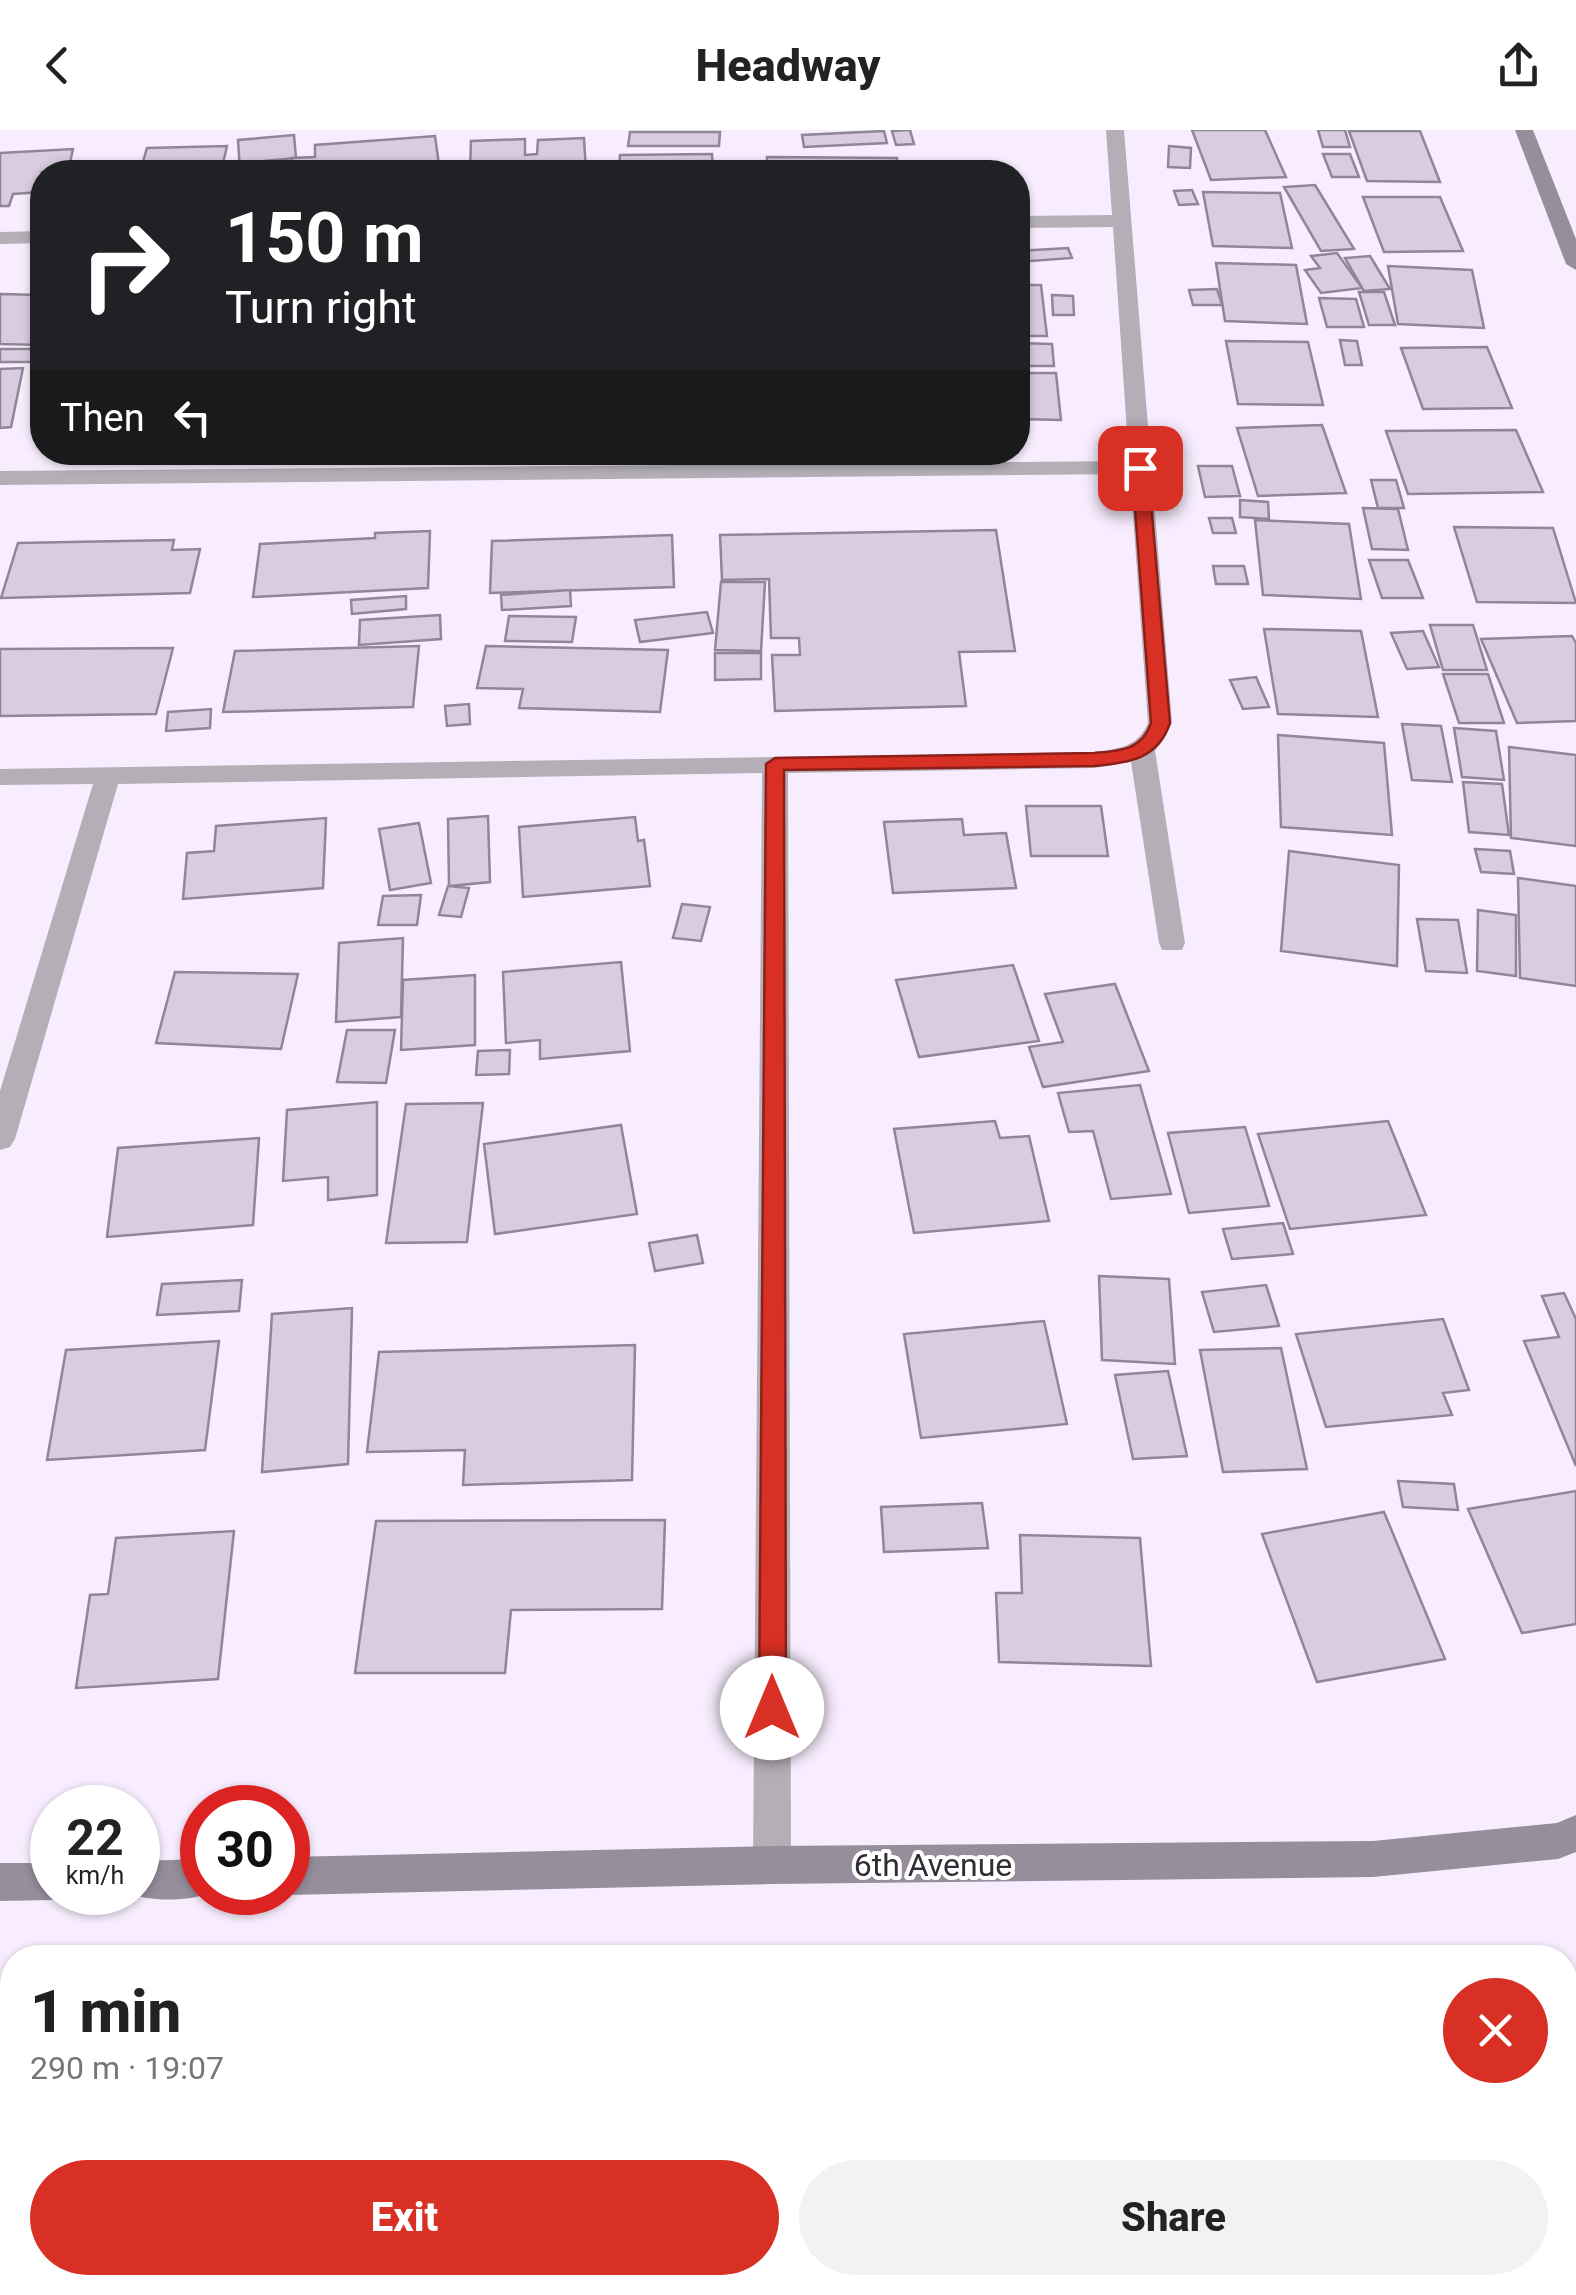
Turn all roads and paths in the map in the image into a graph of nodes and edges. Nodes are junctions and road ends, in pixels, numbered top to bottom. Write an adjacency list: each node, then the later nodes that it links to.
1 (1115, 130): 3 (street)
2 (1524, 130): 7 (street)
3 (1121, 221): 4 (street); 8 (street)
4 (1030, 222)
5 (30, 237): 6 (street)
6 (0, 238)
7 (1576, 264)
8 (1140, 468): 9 (street); 10 (street)
9 (0, 478)
10 (1142, 750): 11 (street); 14 (street)
11 (775, 764): 12 (street); 17 (street)
12 (108, 776): 13 (street); 15 (street)
13 (0, 777)
14 (1172, 942)
15 (0, 1139)
16 (1576, 1833): 17 (street, 6th Avenue)
17 (772, 1865): 18 (street, 6th Avenue)
18 (310, 1876)
19 (30, 1881): 20 (street)
20 (0, 1882)

